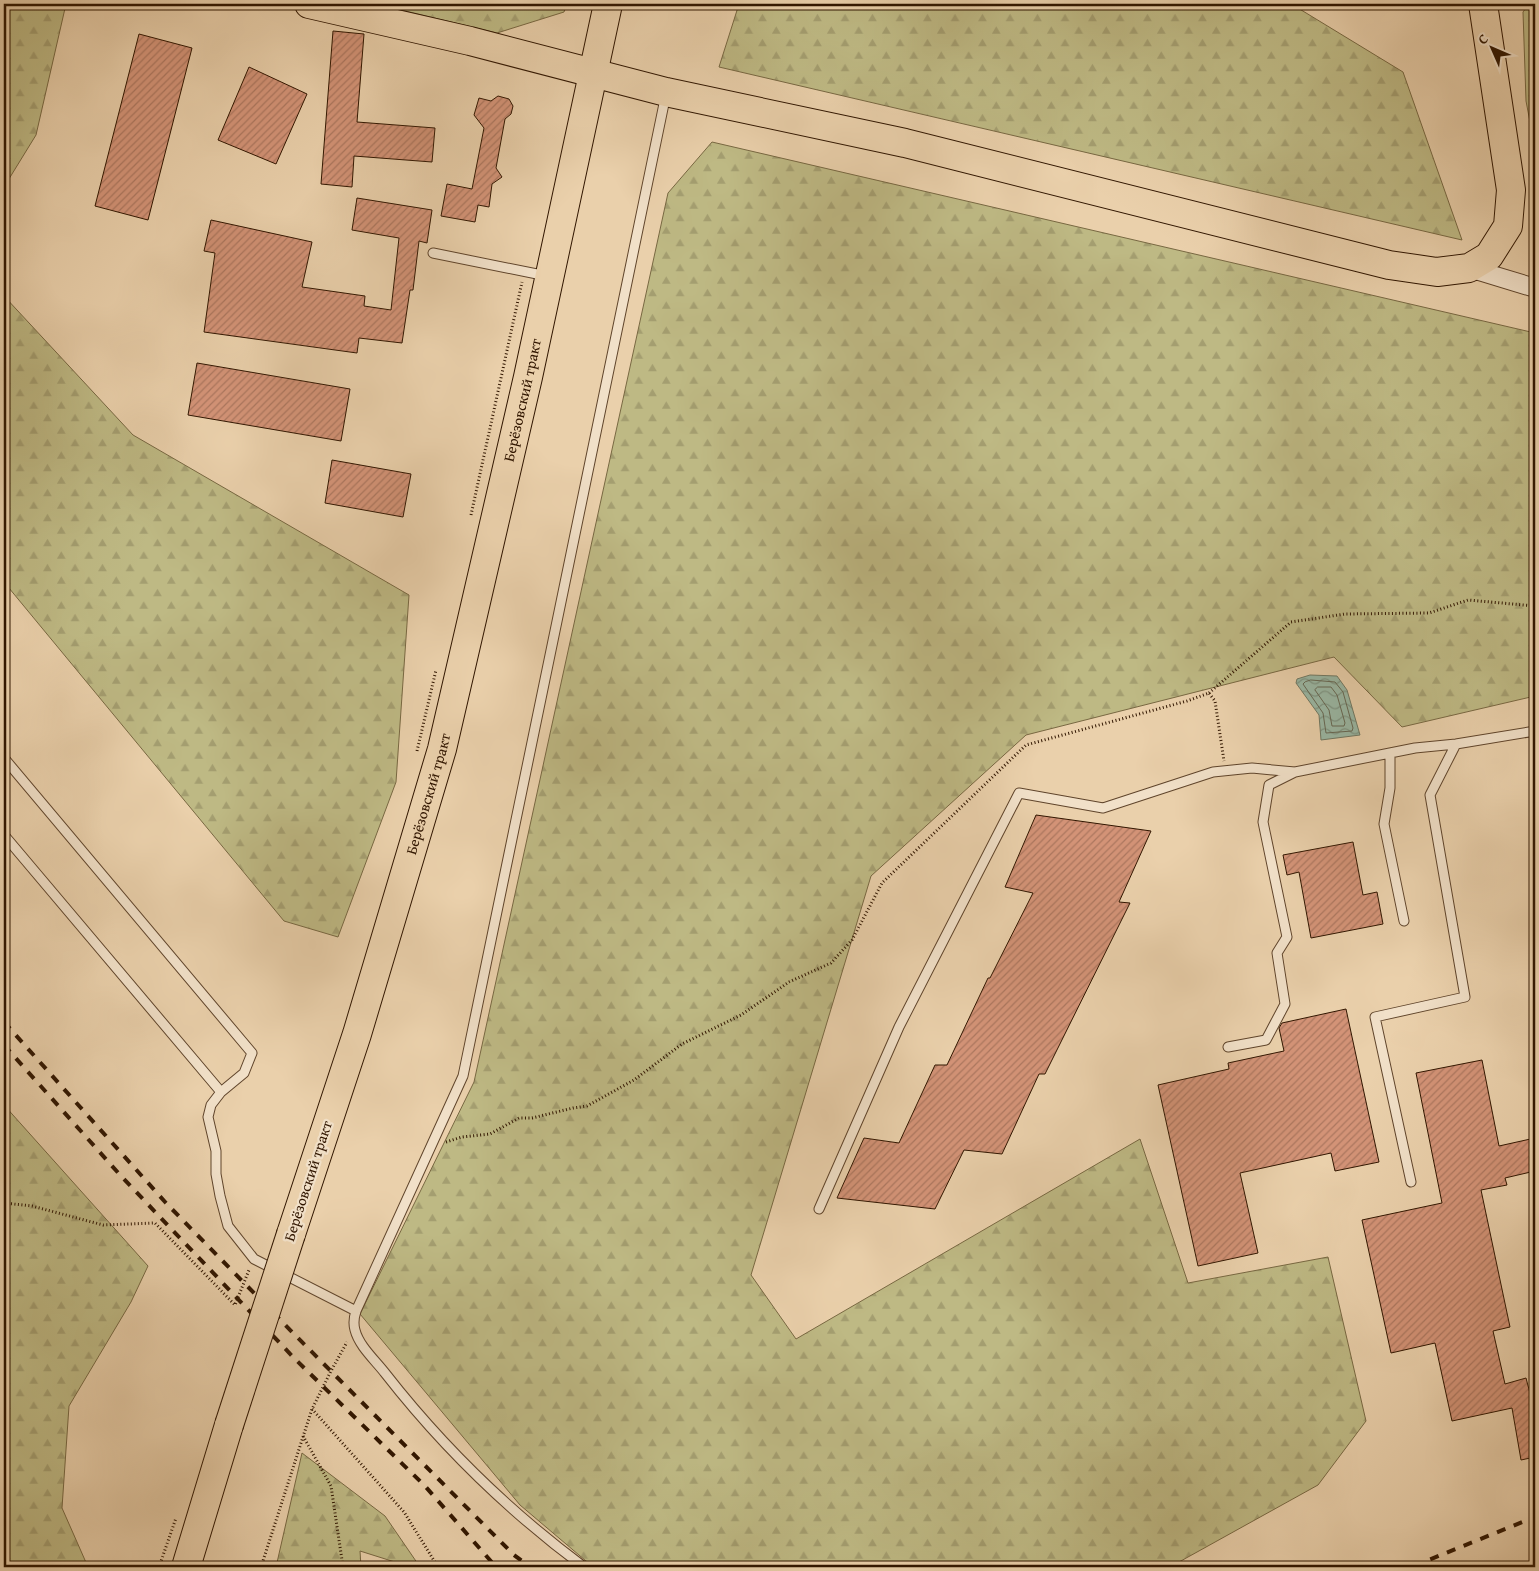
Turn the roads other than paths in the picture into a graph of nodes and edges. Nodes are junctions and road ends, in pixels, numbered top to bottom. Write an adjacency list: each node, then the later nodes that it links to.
1 (309, 4): 4 (main road)
2 (608, 4): 4 (main road, Берёзовский тракт)
3 (1483, 4): 7 (main road)
4 (594, 73): 5 (main road); 8 (main road, Берёзовский тракт)
5 (666, 92): 7 (main road); 21 (lane)
6 (433, 253): 8 (lane)
7 (1469, 268): 9 (street)
8 (537, 274): 22 (main road, Берёзовский тракт, bridge)
9 (1535, 288)
10 (1535, 731): 11 (lane)
11 (1456, 744): 12 (lane); 19 (lane)
12 (1390, 753): 14 (lane); 16 (lane)
13 (4, 758): 18 (lane)
14 (1295, 772): 17 (lane); 20 (lane)
15 (4, 835): 18 (lane)
16 (1404, 921)
17 (1228, 1047)
18 (222, 1092): 21 (lane)
19 (1411, 1182)
20 (819, 1209)
21 (356, 1311): 23 (lane)
22 (186, 1567)
23 (584, 1567)

